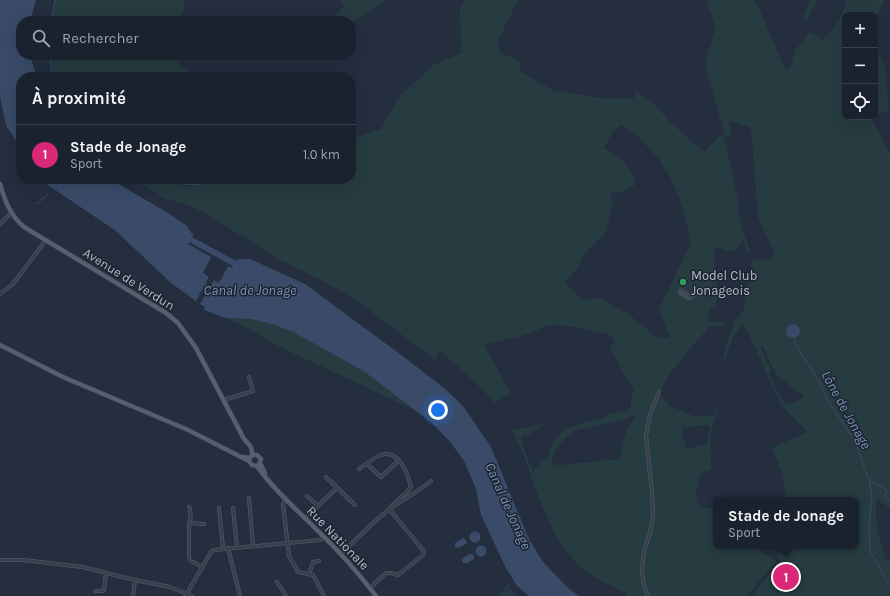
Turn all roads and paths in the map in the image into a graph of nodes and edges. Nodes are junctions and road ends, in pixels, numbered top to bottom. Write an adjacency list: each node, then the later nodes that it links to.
1 (0, 184): 2 (main road, Avenue de Verdun)
2 (11, 213): 3 (street); 4 (main road, Avenue de Verdun)
3 (0, 224)
4 (46, 240): 5 (street); 9 (main road, Avenue de Verdun)
5 (0, 294)
6 (0, 345): 10 (main road)
7 (249, 376): 9 (street)
8 (659, 392): 53 (street)
9 (224, 400): 10 (main road, Avenue de Verdun)
10 (252, 457): 13 (main road); 13 (main road, Avenue de Verdun)
11 (398, 461): 12 (street); 12 (street); 26 (street)
12 (367, 464): 14 (street)
13 (258, 465): 19 (main road, Rue Nationale)
14 (359, 469)
15 (326, 477): 17 (street)
16 (431, 481): 26 (street)
17 (337, 488): 21 (street); 22 (street)
18 (307, 496): 22 (street)
19 (284, 497): 27 (main road, Rue Nationale); 31 (street)
20 (249, 498): 32 (street)
21 (355, 505)
22 (318, 506): 27 (street)
23 (189, 507): 28 (street)
24 (219, 508): 34 (street)
25 (234, 508): 33 (street)
26 (389, 509): 36 (street); 44 (street)
27 (305, 518): 30 (main road, Rue Nationale)
28 (189, 523): 29 (street); 39 (street)
29 (204, 524)
30 (325, 537): 31 (street); 36 (main road, Rue Nationale)
31 (287, 543): 32 (street); 41 (street)
32 (253, 546): 33 (street)
33 (238, 547): 35 (street)
34 (223, 548): 35 (street); 39 (street)
35 (228, 548): 49 (street)
36 (341, 554): 44 (main road, Rue Nationale)
37 (0, 560): 40 (street)
38 (319, 561): 41 (street)
39 (203, 567): 46 (street)
40 (106, 573): 42 (street); 45 (street)
41 (309, 574): 51 (street)
42 (135, 580): 46 (street); 47 (street)
43 (277, 582): 50 (street)
44 (370, 588): 52 (main road, Rue Nationale)
45 (95, 591)
46 (186, 595): 48 (street)
47 (133, 596)
48 (192, 596)
49 (240, 596)
50 (286, 596)
51 (324, 596)
52 (376, 596)
53 (648, 596)

